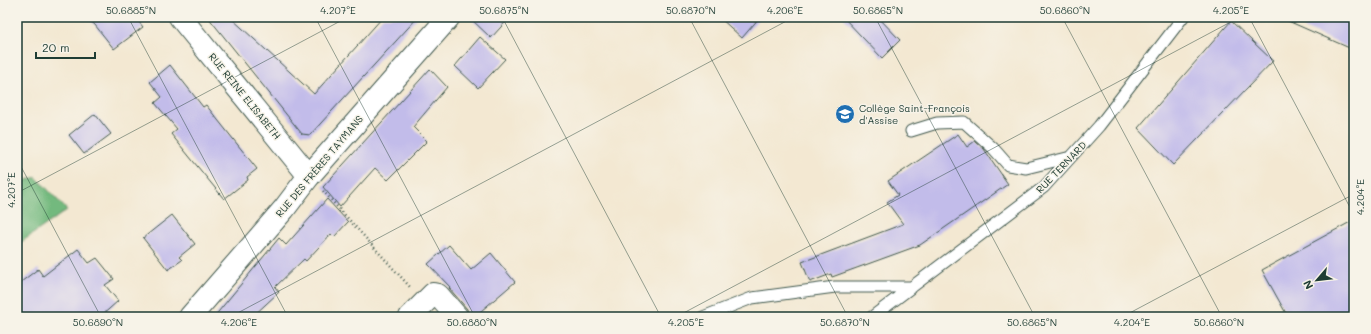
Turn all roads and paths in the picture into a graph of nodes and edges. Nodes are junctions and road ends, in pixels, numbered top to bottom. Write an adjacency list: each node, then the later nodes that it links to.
1 (180, 17): 6 (street, RUE REINE ELISABETH)
2 (449, 17): 6 (street, RUE DES FRÈRES TAYMANS)
3 (1183, 17): 5 (lane, RUE TERNARD)
4 (910, 131): 5 (lane)
5 (1071, 157): 7 (lane, RUE TERNARD)
6 (309, 176): 8 (path); 9 (street, RUE DES FRÈRES TAYMANS)
7 (912, 287): 11 (lane); 12 (lane, RUE TERNARD)
8 (417, 309): 10 (street)
9 (190, 317)
10 (457, 317)
11 (703, 317)
12 (872, 317)

